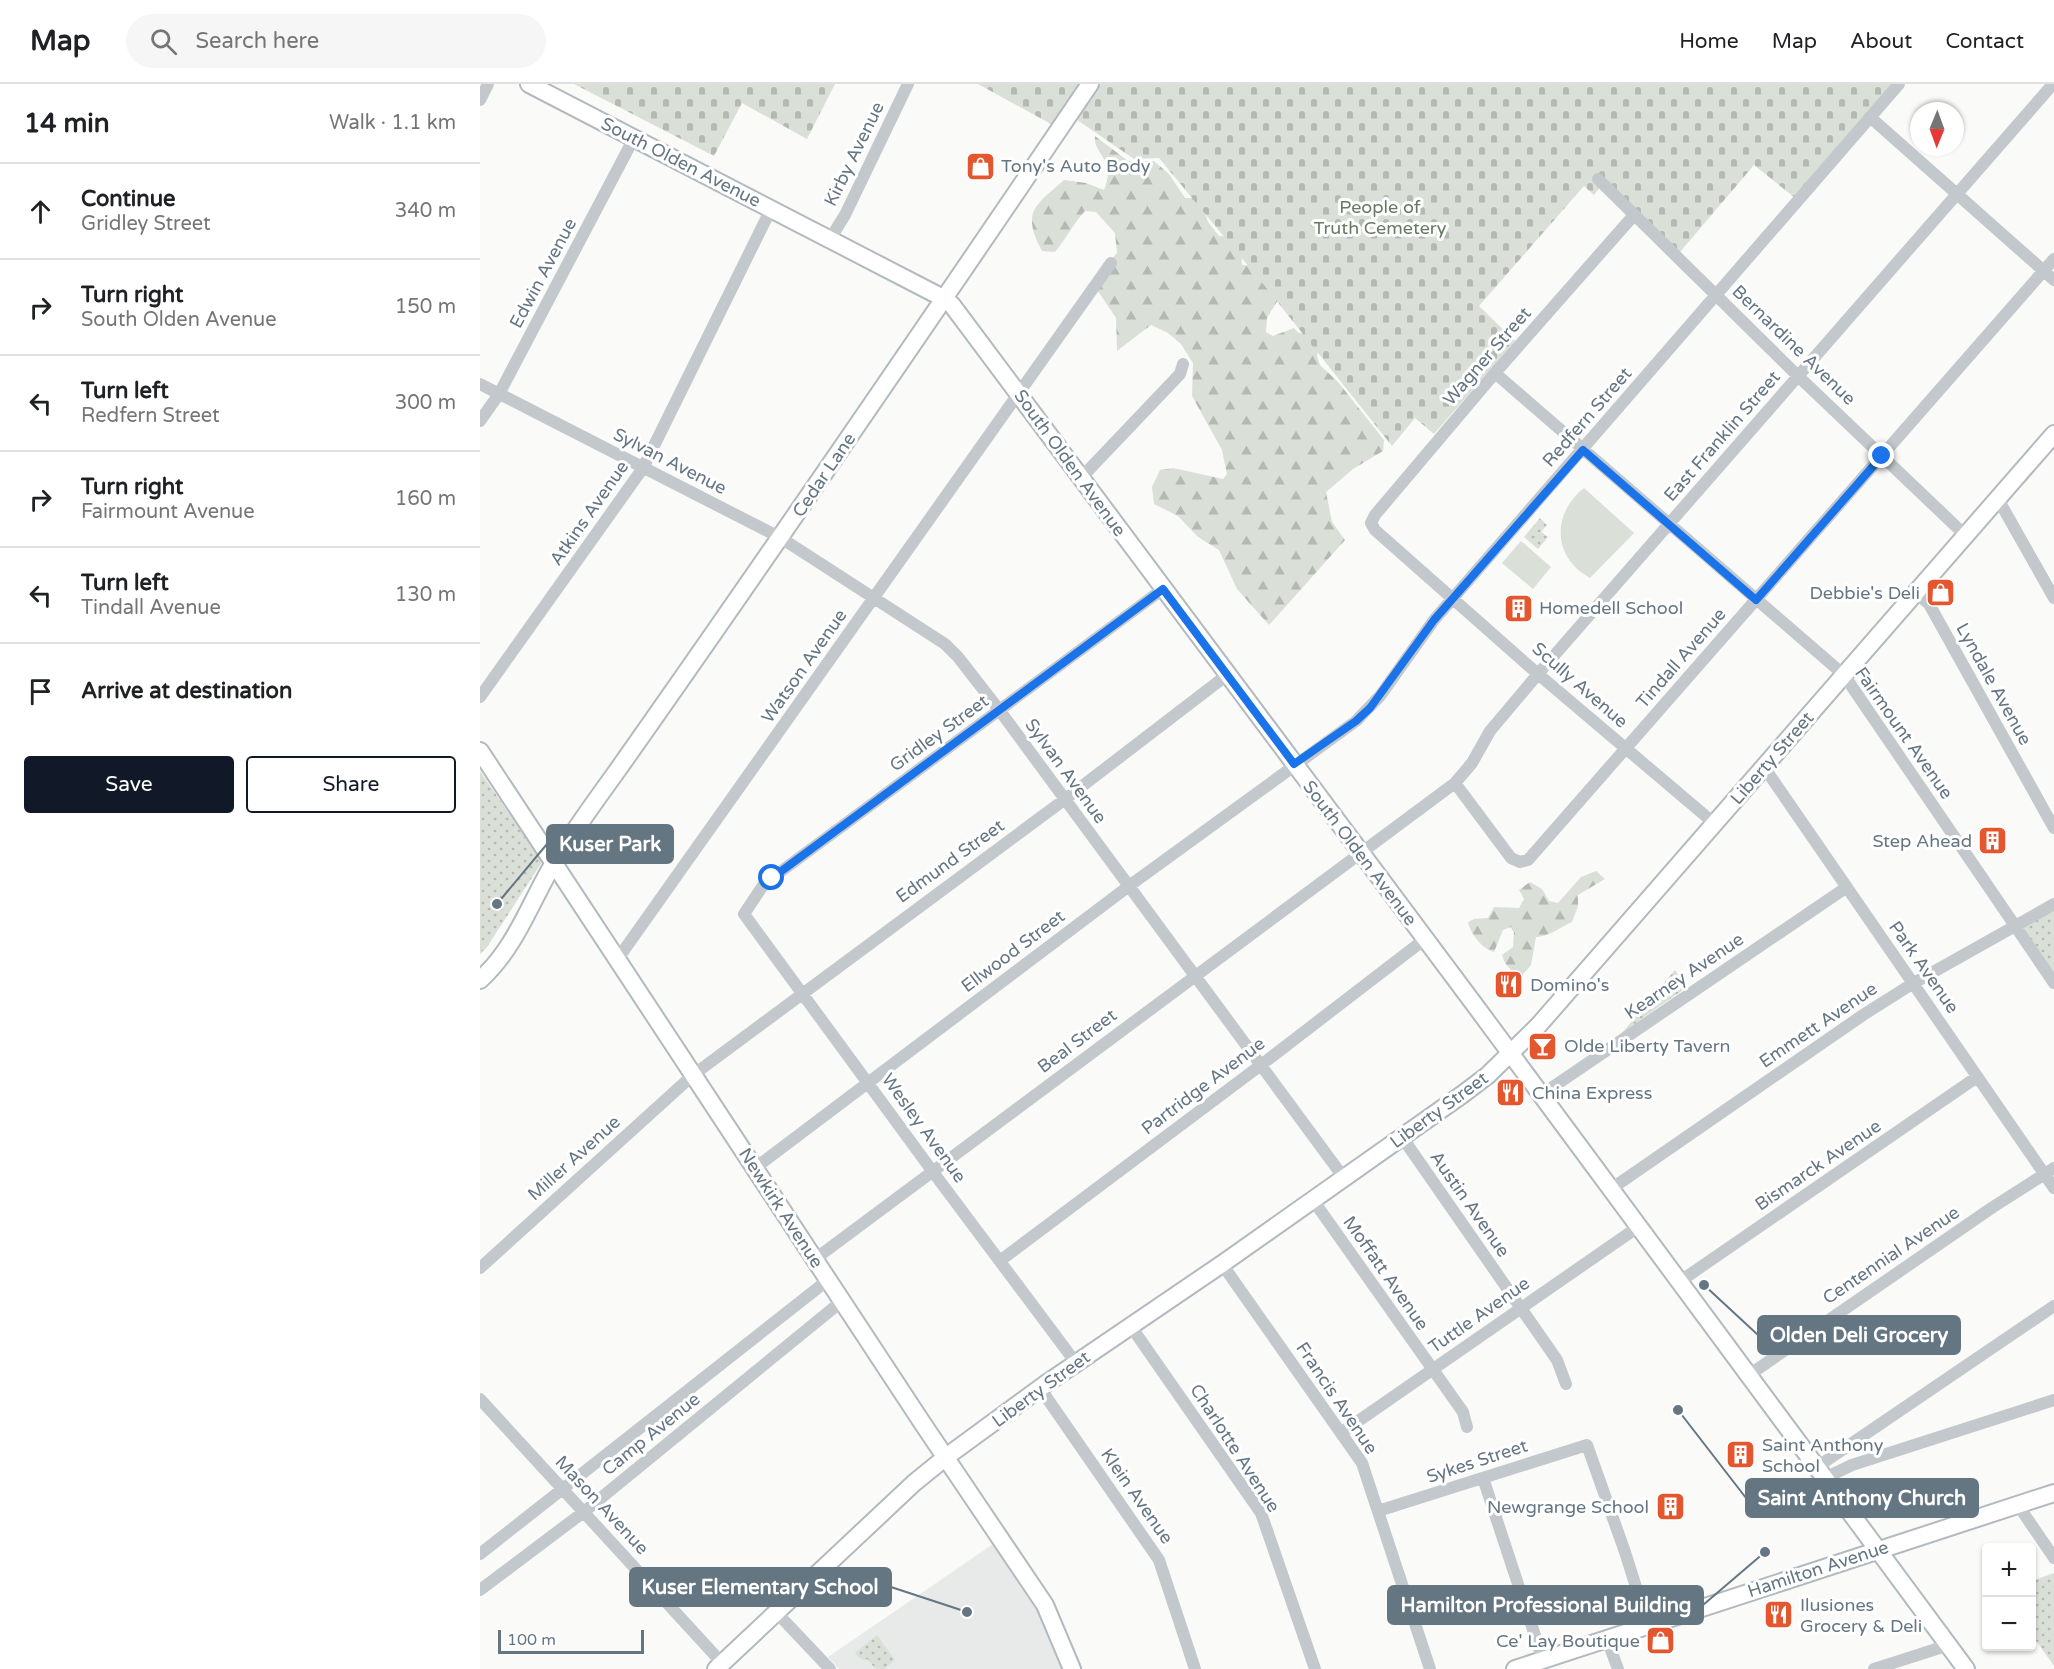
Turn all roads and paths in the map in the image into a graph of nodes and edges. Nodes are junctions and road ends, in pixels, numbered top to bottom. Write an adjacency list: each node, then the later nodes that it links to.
1 (488, 84): 7 (street)
2 (529, 84): 9 (street, South Olden Avenue)
3 (908, 84): 14 (street, Kirby Avenue)
4 (1090, 84): 20 (street, Cedar Lane)
5 (1899, 84): 8 (street, Redfern Street)
6 (2053, 84): 11 (street, East Franklin Street)
7 (480, 100)
8 (1870, 117): 11 (street); 19 (street, Redfern Street)
9 (634, 138): 12 (street, South Olden Avenue); 26 (street, Edwin Avenue)
10 (1598, 179): 13 (street, Bernardine Avenue)
11 (1956, 193): 17 (street); 23 (street, East Franklin Street)
12 (771, 209): 14 (street, South Olden Avenue); 31 (street, Atkins Avenue)
13 (1634, 215): 19 (street, Bernardine Avenue); 22 (street, Wagner Street)
14 (830, 239): 20 (street, South Olden Avenue)
15 (2054, 259): 17 (street, Tindall Avenue)
16 (1111, 263): 25 (street, Watson Avenue)
17 (2044, 271): 18 (street); 30 (street, Tindall Avenue)
18 (2054, 280)
19 (1715, 295): 23 (street, Bernardine Avenue); 29 (street, Redfern Street)
20 (945, 299): 25 (street, South Olden Avenue); 37 (street, Cedar Lane)
21 (1183, 364): 32 (street)
22 (1496, 373): 29 (street, Fairmount Avenue); 34 (street, Wagner Street)
23 (1798, 376): 30 (street, Bernardine Avenue); 35 (street, East Franklin Street)
24 (480, 384): 26 (street, Sylvan Avenue)
25 (1018, 392): 32 (street, South Olden Avenue); 40 (street, Watson Avenue)
26 (500, 394): 27 (street, Edwin Avenue); 31 (street, Sylvan Avenue)
27 (480, 422)
28 (2054, 434): 33 (street, Liberty Street)
29 (1583, 450): 35 (street, Fairmount Avenue); 41 (street, Redfern Street)
30 (1882, 456): 36 (street, Bernardine Avenue); 43 (street, Tindall Avenue)
31 (644, 468): 37 (street, Sylvan Avenue); 47 (street, Atkins Avenue)
32 (1081, 478): 38 (street, South Olden Avenue)
33 (1998, 499): 36 (street, Liberty Street); 42 (street)
34 (1371, 523): 41 (street, Scully Avenue)
35 (1670, 524): 43 (street, Fairmount Avenue); 44 (street, East Franklin Street)
36 (1966, 536): 39 (street, Liberty Street)
37 (781, 538): 40 (street, Sylvan Avenue); 58 (street, Cedar Lane)
38 (1163, 589): 45 (street, South Olden Avenue); 48 (street, Gridley Street)
39 (1916, 593): 46 (street, Liberty Street); 56 (street, Lyndale Avenue)
40 (874, 598): 48 (street, Sylvan Avenue); 65 (street, Watson Avenue)
41 (1453, 598): 44 (street, Scully Avenue); 51 (street, Redfern Street)
42 (2054, 598)
43 (1756, 600): 46 (street, Fairmount Avenue); 49 (street, Tindall Avenue)
44 (1538, 674): 49 (street, Scully Avenue); 53 (street, East Franklin Street)
45 (1227, 675): 51 (street, South Olden Avenue); 54 (street, Edmund Street)
46 (1844, 675): 52 (street, Liberty Street); 63 (street, Fairmount Avenue)
47 (480, 697)
48 (1000, 711): 54 (street, Sylvan Avenue); 62 (street, Gridley Street)
49 (1626, 748): 53 (street, Tindall Avenue); 55 (street, Scully Avenue)
50 (480, 751): 58 (street, Newkirk Avenue)
51 (1294, 764): 57 (street, South Olden Avenue); 59 (street, Ellwood Street)
52 (1764, 767): 55 (street, Liberty Street); 60 (street, Park Avenue)
53 (1455, 783): 57 (street, East Franklin Street)
54 (1064, 800): 59 (street, Sylvan Avenue); 70 (street, Edmund Street)
55 (1715, 824): 71 (street, Liberty Street)
56 (2054, 828)
57 (1361, 853): 64 (street, South Olden Avenue); 66 (street, Beal Street)
58 (554, 863): 65 (street, Newkirk Avenue); 67 (street, Cedar Lane)
59 (1129, 886): 66 (street, Sylvan Avenue); 75 (street, Ellwood Street)
60 (1847, 887): 69 (street, Park Avenue); 76 (street, Kearney Avenue)
61 (2054, 904): 63 (street, Emmett Avenue)
62 (744, 914): 70 (street, Wesley Avenue)
63 (2015, 926): 68 (street, Fairmount Avenue); 69 (street, Emmett Avenue)
64 (1425, 939): 71 (street, South Olden Avenue); 72 (street, Partridge Avenue)
65 (617, 960): 73 (street, Newkirk Avenue)
66 (1195, 976): 72 (street, Sylvan Avenue); 80 (street, Beal Street)
67 (480, 980)
68 (2054, 982)
69 (1912, 984): 74 (street, Park Avenue); 83 (street, Emmett Avenue)
70 (802, 992): 73 (street, Edmund Street); 75 (street, Wesley Avenue)
71 (1511, 1054): 76 (street, South Olden Avenue); 77 (street, Liberty Street)
72 (1261, 1065): 81 (street, Sylvan Avenue); 87 (street, Partridge Avenue)
73 (693, 1075): 78 (street, Newkirk Avenue); 89 (street, Miller Avenue)
74 (1977, 1077): 79 (street, Park Avenue); 91 (street, Bismarck Avenue)
75 (869, 1082): 78 (street, Ellwood Street); 80 (street, Wesley Avenue)
76 (1541, 1095): 83 (street, South Olden Avenue)
77 (1401, 1137): 81 (street, Liberty Street); 94 (street, Austin Avenue)
78 (755, 1168): 86 (street, Newkirk Avenue)
79 (2049, 1171): 82 (street, Park Avenue); 98 (street, Centennial Avenue)
80 (933, 1172): 86 (street, Beal Street); 87 (street, Wesley Avenue)
81 (1344, 1178): 84 (street, Liberty Street)
82 (2054, 1188)
83 (1611, 1189): 85 (street, South Olden Avenue)
84 (1313, 1200): 88 (street, Liberty Street); 97 (street, Moffatt Avenue)
85 (1638, 1227): 91 (street, South Olden Avenue); 94 (street, Tuttle Avenue)
86 (815, 1259): 90 (street, Newkirk Avenue)
87 (1001, 1260): 96 (street, Wesley Avenue)
88 (1222, 1264): 95 (street, Liberty Street); 104 (street, Francis Avenue)
89 (480, 1268)
90 (828, 1280): 92 (street, Newkirk Avenue); 110 (street, Camp Avenue)
91 (1679, 1282): 98 (street, South Olden Avenue)
92 (842, 1301): 106 (street, Newkirk Avenue); 113 (street, Camp Avenue)
93 (2054, 1306): 105 (street)
94 (1521, 1308): 97 (street, Tuttle Avenue); 99 (street, Austin Avenue)
95 (1130, 1325): 96 (street, Liberty Street); 128 (street, Charlotte Avenue)
96 (1076, 1363): 100 (street, Liberty Street)
97 (1432, 1370): 103 (street, Moffatt Avenue); 104 (street, Tuttle Avenue)
98 (1749, 1375): 108 (street, South Olden Avenue)
99 (1566, 1384)
100 (1040, 1388): 106 (street, Liberty Street); 127 (street, Klein Avenue)
101 (480, 1399): 110 (street, Mason Avenue)
102 (2054, 1400): 107 (street)
103 (1467, 1427)
104 (1341, 1433): 114 (street, Francis Avenue)
105 (1856, 1441): 107 (street); 108 (street)
106 (946, 1457): 119 (street, Liberty Street); 126 (street, Newkirk Avenue)
107 (1861, 1463): 108 (street)
108 (1821, 1473): 115 (street, South Olden Avenue)
109 (1483, 1478): 114 (street, Sykes Street); 120 (street, Sykes Street); 123 (street)
110 (563, 1489): 113 (street, Mason Avenue); 116 (street, Camp Avenue)
111 (2054, 1493): 112 (street, Hamilton Avenue)
112 (2018, 1505): 115 (street, Hamilton Avenue); 117 (street)
113 (585, 1511): 118 (street, Camp Avenue); 124 (street, Mason Avenue)
114 (1378, 1511): 129 (street, Francis Avenue)
115 (1878, 1550): 120 (street, Hamilton Avenue); 122 (street, South Olden Avenue)
116 (480, 1554)
117 (2054, 1558)
118 (480, 1590)
119 (777, 1613): 124 (street, Liberty Street); 125 (street)
120 (1648, 1625): 121 (street, Hamilton Avenue)
121 (1607, 1639): 123 (street, Hamilton Avenue); 131 (street)
122 (1948, 1645): 132 (street); 133 (street, South Olden Avenue)
123 (1543, 1660): 130 (street, Hamilton Avenue)
124 (719, 1666)
125 (830, 1669)
126 (1072, 1669)
127 (1195, 1669)
128 (1315, 1669)
129 (1430, 1669)
130 (1515, 1669)
131 (1618, 1669)
132 (1874, 1669)
133 (1966, 1669)

